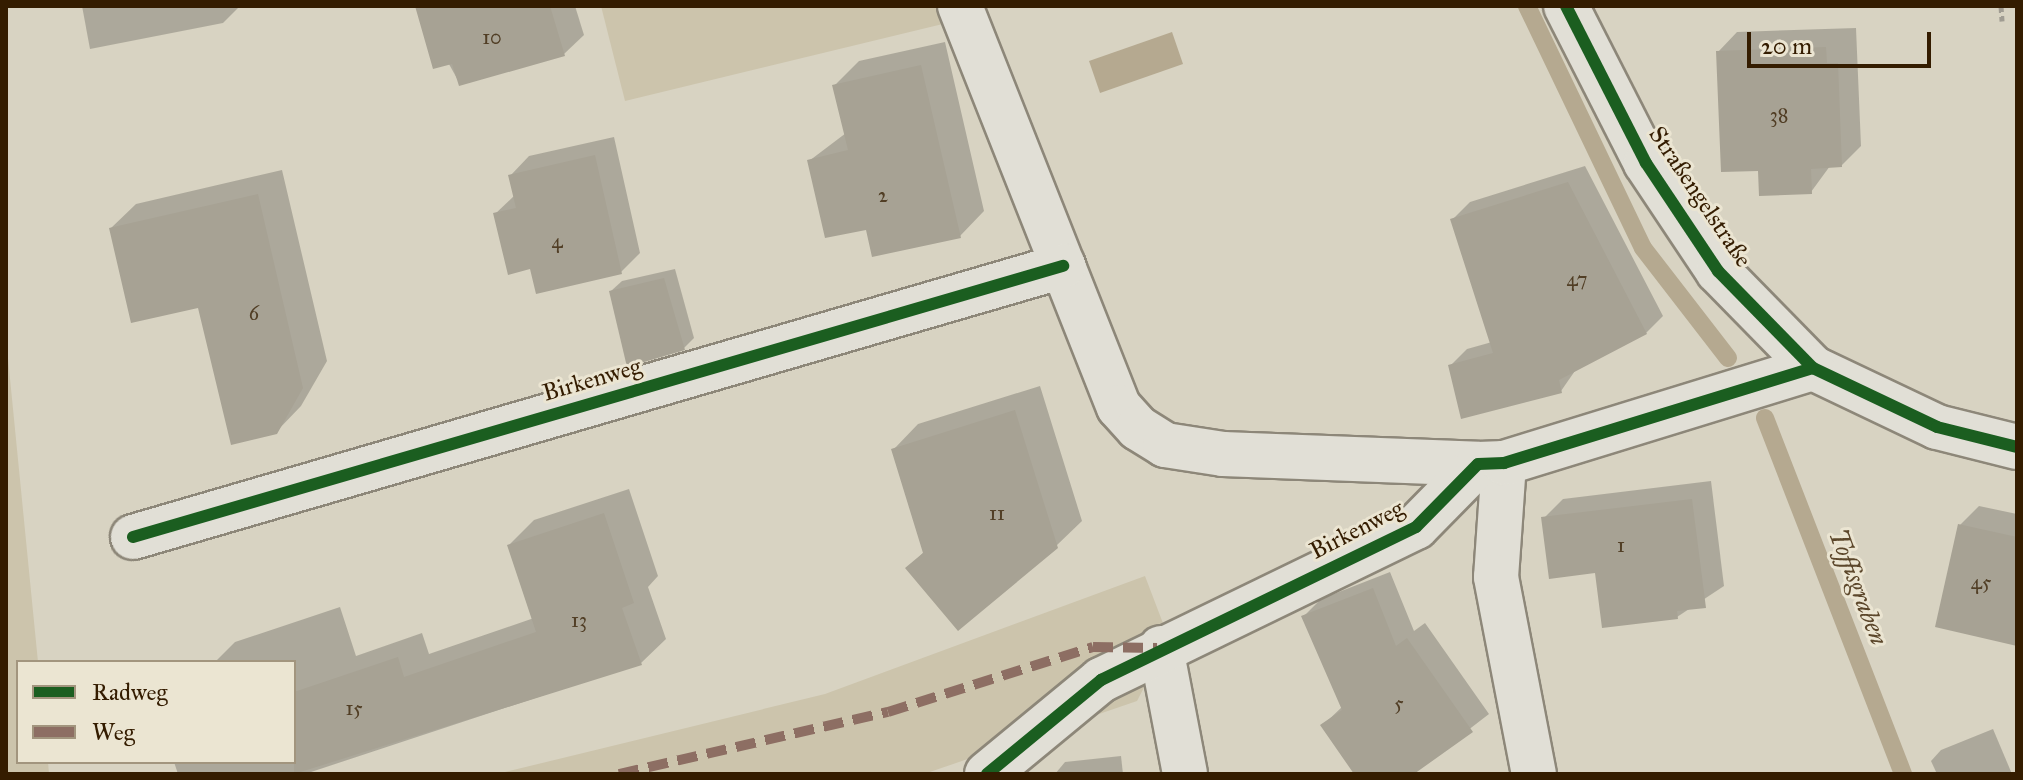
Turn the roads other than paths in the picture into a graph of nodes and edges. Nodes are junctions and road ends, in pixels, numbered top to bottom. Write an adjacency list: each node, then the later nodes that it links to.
1 (960, 6): 3 (street, Birkenweg)
2 (1566, 6): 4 (street, Straßengelstraße)
3 (1063, 266): 6 (street, Birkenweg); 7 (street, Birkenweg)
4 (1813, 368): 5 (street, Straßengelstraße); 6 (street, Birkenweg)
5 (2017, 447)
6 (1491, 464): 8 (street, Birkenweg); 11 (street)
7 (133, 537)
8 (1161, 648): 9 (street, Birkenweg); 10 (street)
9 (987, 774)
10 (1185, 774)
11 (1534, 774)

